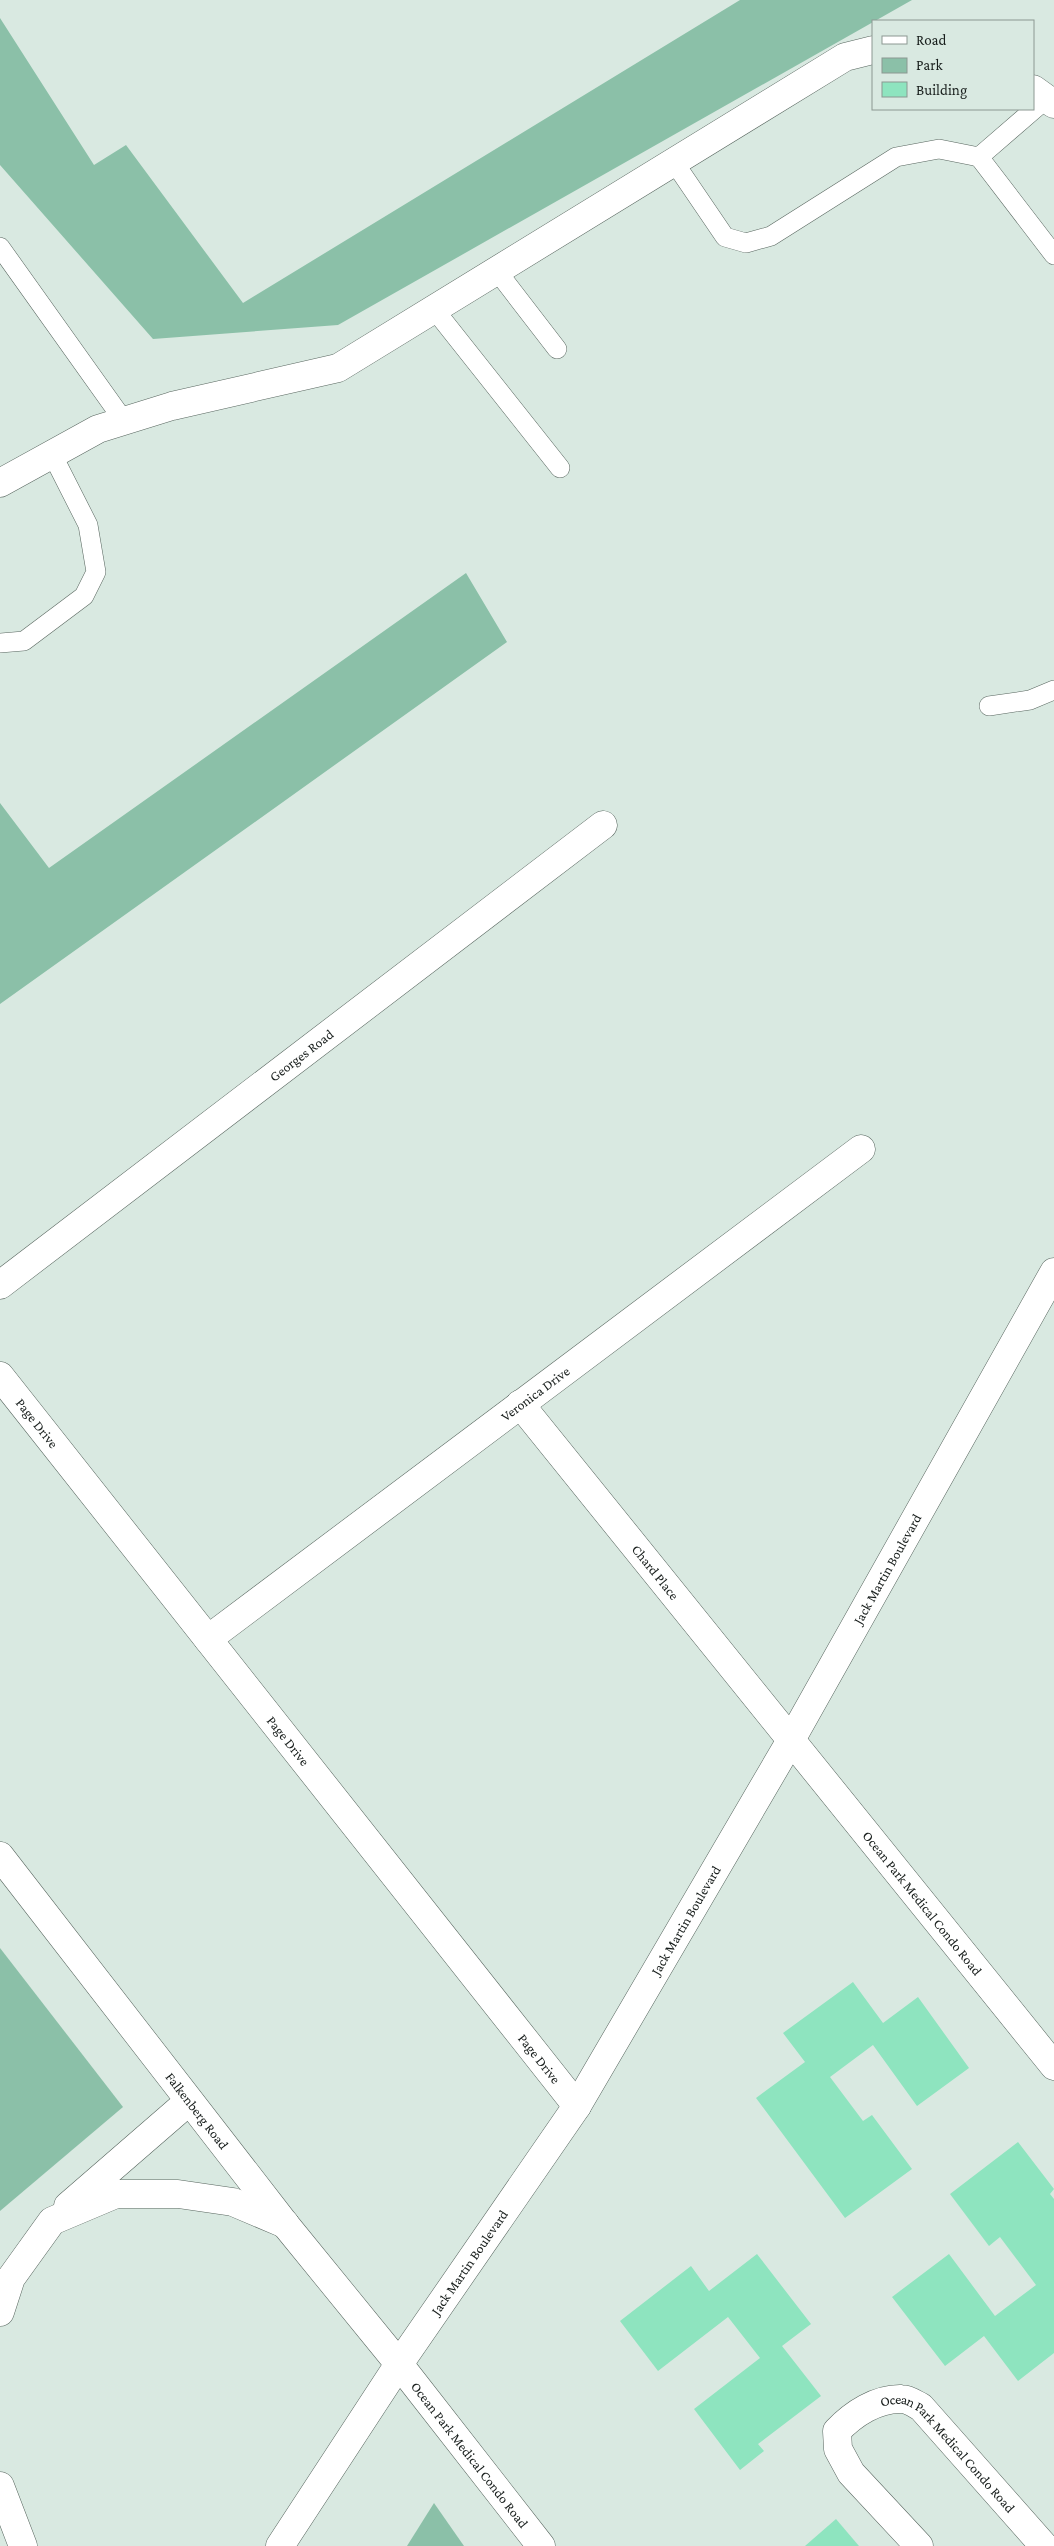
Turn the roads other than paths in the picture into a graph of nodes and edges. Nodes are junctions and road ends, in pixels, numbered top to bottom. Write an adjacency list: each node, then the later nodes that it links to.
1 (872, 50): 6 (main road)
2 (1044, 97): 3 (lane)
3 (1034, 106)
4 (1030, 110): 5 (lane)
5 (980, 157): 6 (lane); 8 (lane)
6 (674, 162): 9 (main road)
7 (0, 247): 12 (lane)
8 (1054, 255)
9 (497, 270): 10 (main road); 11 (lane)
10 (434, 309): 12 (main road); 14 (lane)
11 (557, 349)
12 (124, 421): 13 (main road)
13 (52, 454): 15 (main road); 16 (lane)
14 (560, 468)
15 (0, 483)
16 (0, 643)
17 (1054, 690): 18 (lane)
18 (989, 706)
19 (603, 825): 22 (main road, Georges Road)
20 (861, 1149): 24 (main road, Veronica Drive)
21 (1054, 1272): 26 (main road, Jack Martin Boulevard)
22 (0, 1286)
23 (0, 1376): 25 (main road, Page Drive)
24 (520, 1404): 25 (main road, Veronica Drive); 26 (main road, Chard Place)
25 (208, 1639): 30 (main road, Page Drive)
26 (792, 1740): 28 (main road, Ocean Park Medical Condo Road); 30 (main road, Jack Martin Boulevard)
27 (0, 1856): 29 (main road, Falkenberg Road)
28 (1053, 2062)
29 (188, 2102): 31 (main road); 32 (main road, Falkenberg Road)
30 (576, 2106): 34 (main road, Jack Martin Boulevard)
31 (52, 2221): 32 (main road); 33 (main road)
32 (285, 2224): 34 (main road, Falkenberg Road)
33 (0, 2312)
34 (399, 2364): 37 (main road, Jack Martin Boulevard); 38 (main road, Ocean Park Medical Condo Road)
35 (0, 2486): 36 (main road)
36 (23, 2546)
37 (280, 2546)
38 (541, 2546)
39 (919, 2546): 40 (main road, Ocean Park Medical Condo Road)
40 (1044, 2546)

